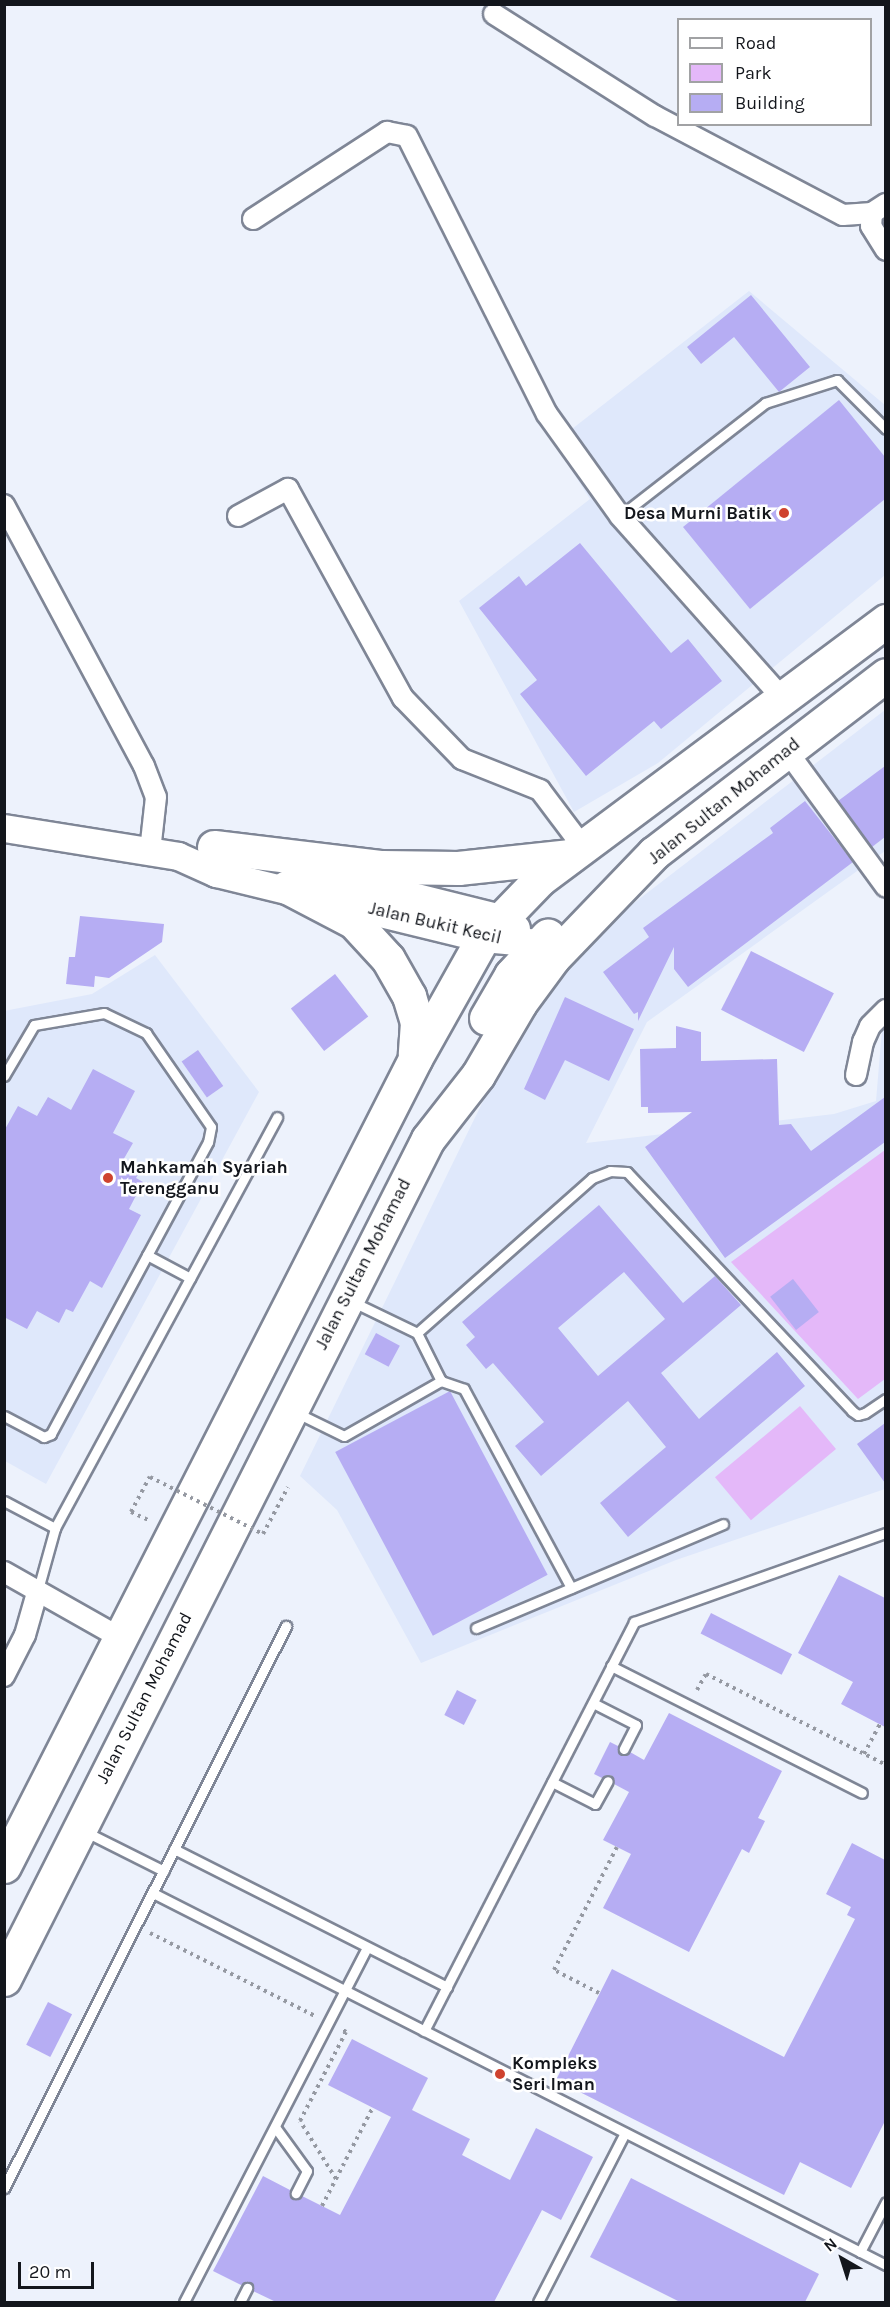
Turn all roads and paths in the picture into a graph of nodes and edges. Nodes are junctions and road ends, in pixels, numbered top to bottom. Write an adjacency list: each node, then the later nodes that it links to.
1 (494, 15): 2 (street)
2 (878, 208): 4 (street)
3 (253, 219): 8 (street)
4 (885, 250)
5 (885, 429): 8 (lane)
6 (4, 505): 15 (street)
7 (238, 516): 16 (street)
8 (620, 516): 11 (street)
9 (885, 621): 11 (highway)
10 (885, 675): 12 (highway, Jalan Sultan Mohamad)
11 (784, 700): 16 (highway)
12 (787, 751): 17 (highway, Jalan Sultan Mohamad); 20 (street)
13 (4, 828): 15 (main road, Jalan Bukit Kecil)
14 (214, 847): 16 (highway); 18 (main road, Jalan Bukit Kecil); 21 (main road, Jalan Bukit Kecil)
15 (150, 851): 18 (main road, Jalan Bukit Kecil)
16 (577, 851): 21 (highway)
17 (654, 853): 22 (highway); 28 (highway, Jalan Sultan Mohamad)
18 (178, 856): 19 (main road, Jalan Bukit Kecil)
19 (287, 887): 21 (main road, Jalan Bukit Kecil); 24 (highway)
20 (885, 887)
21 (492, 928): 22 (main road, Jalan Bukit Kecil); 24 (highway)
22 (538, 943): 28 (highway)
23 (885, 1010): 25 (street)
24 (415, 1059): 48 (highway)
25 (856, 1075)
26 (4, 1076): 29 (lane)
27 (277, 1117): 30 (lane)
28 (428, 1139): 31 (highway, Jalan Sultan Mohamad)
29 (147, 1255): 30 (lane); 36 (lane)
30 (190, 1278): 41 (lane)
31 (346, 1298): 32 (lane); 35 (highway, Jalan Sultan Mohamad)
32 (417, 1333): 33 (lane); 34 (lane)
33 (441, 1381): 35 (lane); 44 (lane)
34 (885, 1399)
35 (290, 1409): 60 (highway, Jalan Sultan Mohamad)
36 (4, 1416)
37 (288, 1487): 39 (path, bridge)
38 (4, 1501): 41 (lane)
39 (132, 1512)
40 (723, 1524): 44 (lane)
41 (55, 1528): 45 (lane)
42 (885, 1533): 49 (lane)
43 (4, 1572): 45 (street)
44 (571, 1588): 47 (lane)
45 (37, 1593): 48 (street); 50 (street)
46 (286, 1626): 62 (lane)
47 (476, 1628)
48 (119, 1637): 63 (highway)
49 (611, 1666): 52 (lane); 59 (lane)
50 (4, 1676)
51 (696, 1692): 55 (path)
52 (593, 1703): 54 (lane); 58 (lane)
53 (880, 1724): 55 (path)
54 (624, 1749)
55 (864, 1754): 56 (path)
56 (885, 1765)
57 (608, 1781): 58 (lane)
58 (552, 1782): 69 (lane)
59 (862, 1793)
60 (79, 1828): 64 (lane); 68 (highway, Jalan Sultan Mohamad)
61 (617, 1847): 71 (path)
62 (174, 1849): 64 (lane); 67 (lane)
63 (4, 1866)
64 (164, 1871): 65 (lane)
65 (153, 1893): 66 (lane); 70 (lane)
66 (136, 1926): 72 (path); 78 (lane)
67 (367, 1947): 69 (lane); 70 (lane)
68 (4, 1979)
69 (447, 1988): 73 (lane)
70 (345, 1990): 72 (lane); 73 (lane)
71 (599, 1993)
72 (328, 2023): 75 (lane); 77 (path)
73 (424, 2031): 76 (lane)
74 (373, 2108): 77 (path)
75 (275, 2127): 79 (lane); 85 (lane)
76 (625, 2133): 82 (lane); 87 (lane)
77 (336, 2179): 81 (path)
78 (4, 2188)
79 (296, 2193)
80 (885, 2202): 82 (lane)
81 (322, 2206)
82 (860, 2252): 83 (lane)
83 (885, 2265)
84 (247, 2288): 86 (lane)
85 (184, 2302)
86 (240, 2302)
87 (538, 2302)

